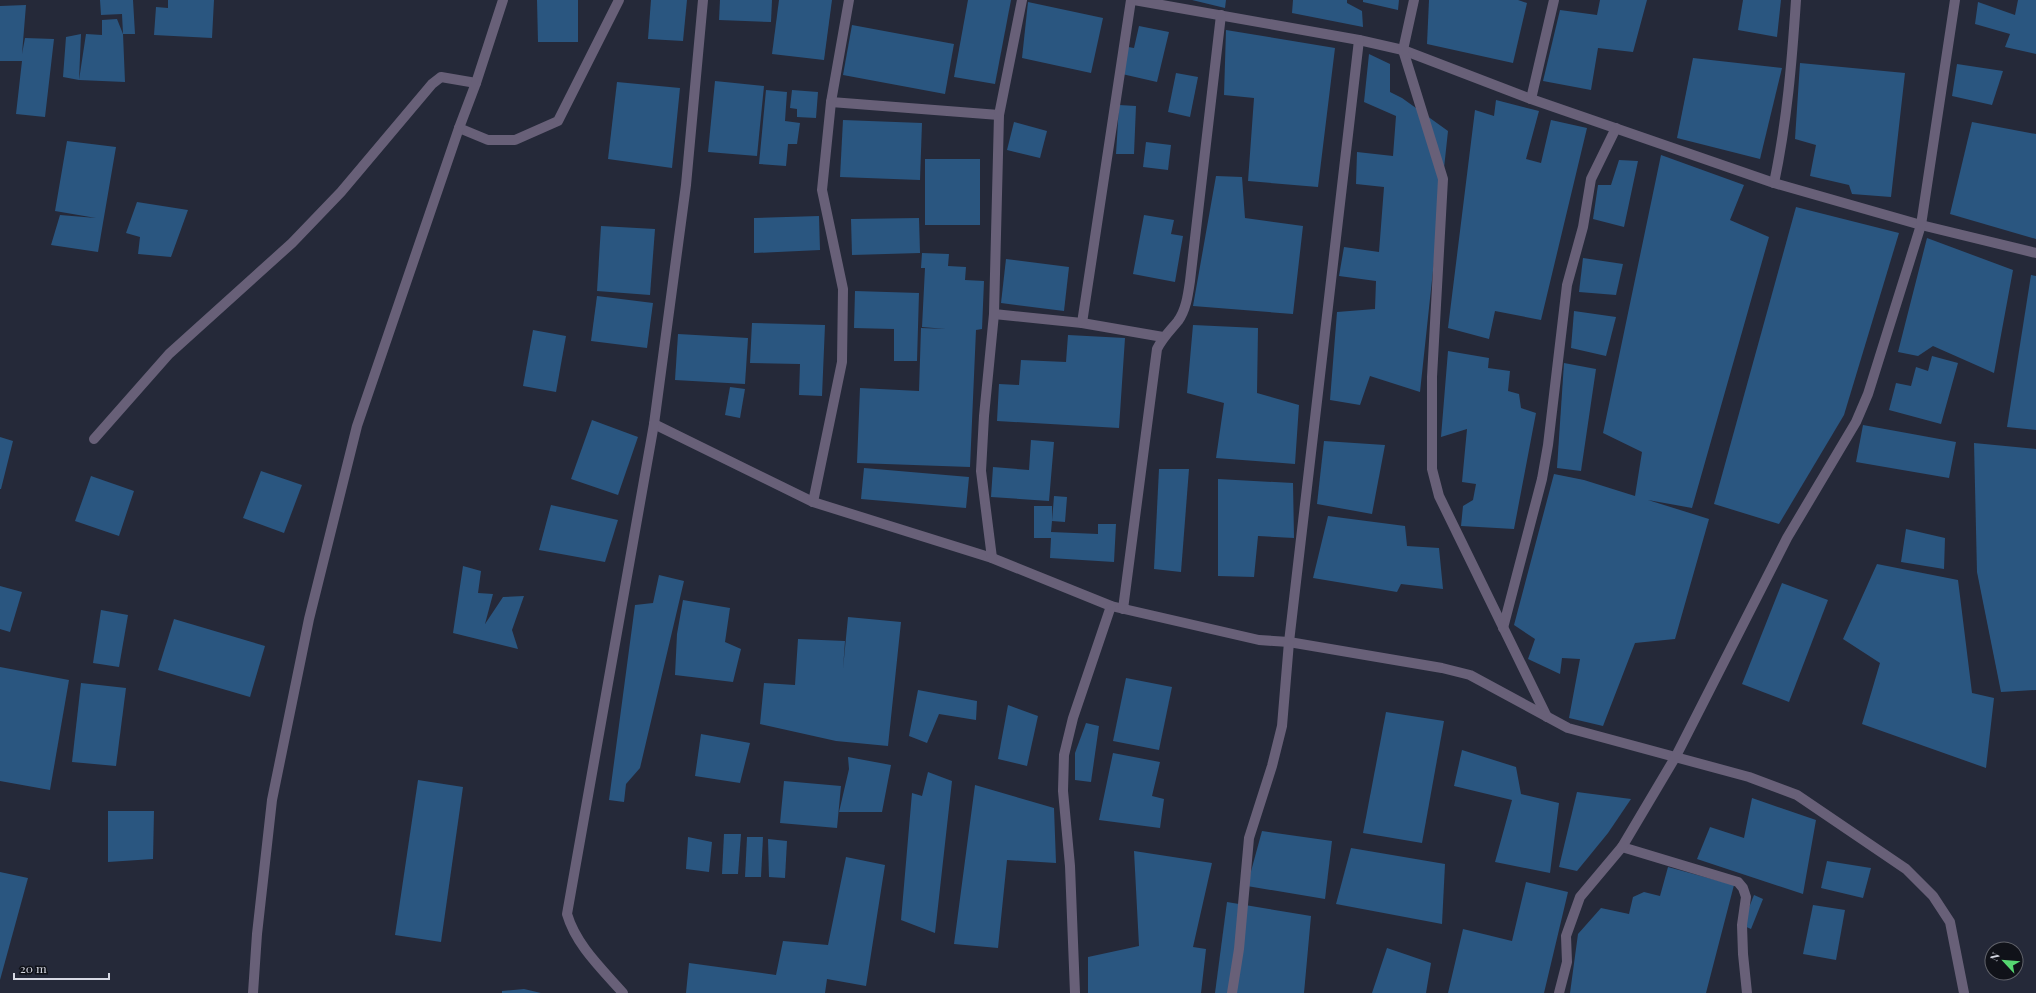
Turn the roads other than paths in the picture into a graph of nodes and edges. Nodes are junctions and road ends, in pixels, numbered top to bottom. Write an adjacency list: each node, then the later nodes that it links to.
1 (503, 0): 14 (street)
2 (619, 0): 18 (street)
3 (703, 0): 26 (street)
4 (849, 0): 16 (street)
5 (1022, 0): 17 (street)
6 (1133, 0): 11 (street); 24 (street)
7 (1414, 0): 13 (street)
8 (1554, 0): 15 (street)
9 (1796, 0): 20 (street)
10 (1955, 0): 21 (street)
11 (1221, 14): 12 (street); 25 (street)
12 (1359, 40): 13 (street); 33 (street)
13 (1403, 50): 15 (street); 32 (street)
14 (476, 84): 18 (street); 27 (street)
15 (1532, 100): 19 (street)
16 (831, 102): 17 (street); 28 (street)
17 (999, 115): 23 (street)
18 (459, 128): 37 (street)
19 (1616, 128): 20 (street); 32 (street)
20 (1774, 183): 21 (street)
21 (1922, 225): 22 (street); 35 (street)
22 (2036, 253)
23 (994, 314): 24 (street); 29 (street)
24 (1082, 323): 25 (street)
25 (1163, 337): 31 (street)
26 (654, 424): 28 (street); 38 (street)
27 (94, 439)
28 (813, 502): 29 (street)
29 (992, 558): 30 (street)
30 (1111, 606): 31 (street); 39 (street)
31 (1123, 609): 33 (street)
32 (1503, 628): 34 (street)
33 (1289, 642): 34 (street); 40 (street)
34 (1547, 717): 35 (street)
35 (1676, 756): 36 (street); 43 (street)
36 (1622, 847): 41 (street); 42 (street)
37 (254, 993)
38 (622, 993)
39 (1074, 993)
40 (1232, 993)
41 (1559, 993)
42 (1747, 993)
43 (1964, 993)

